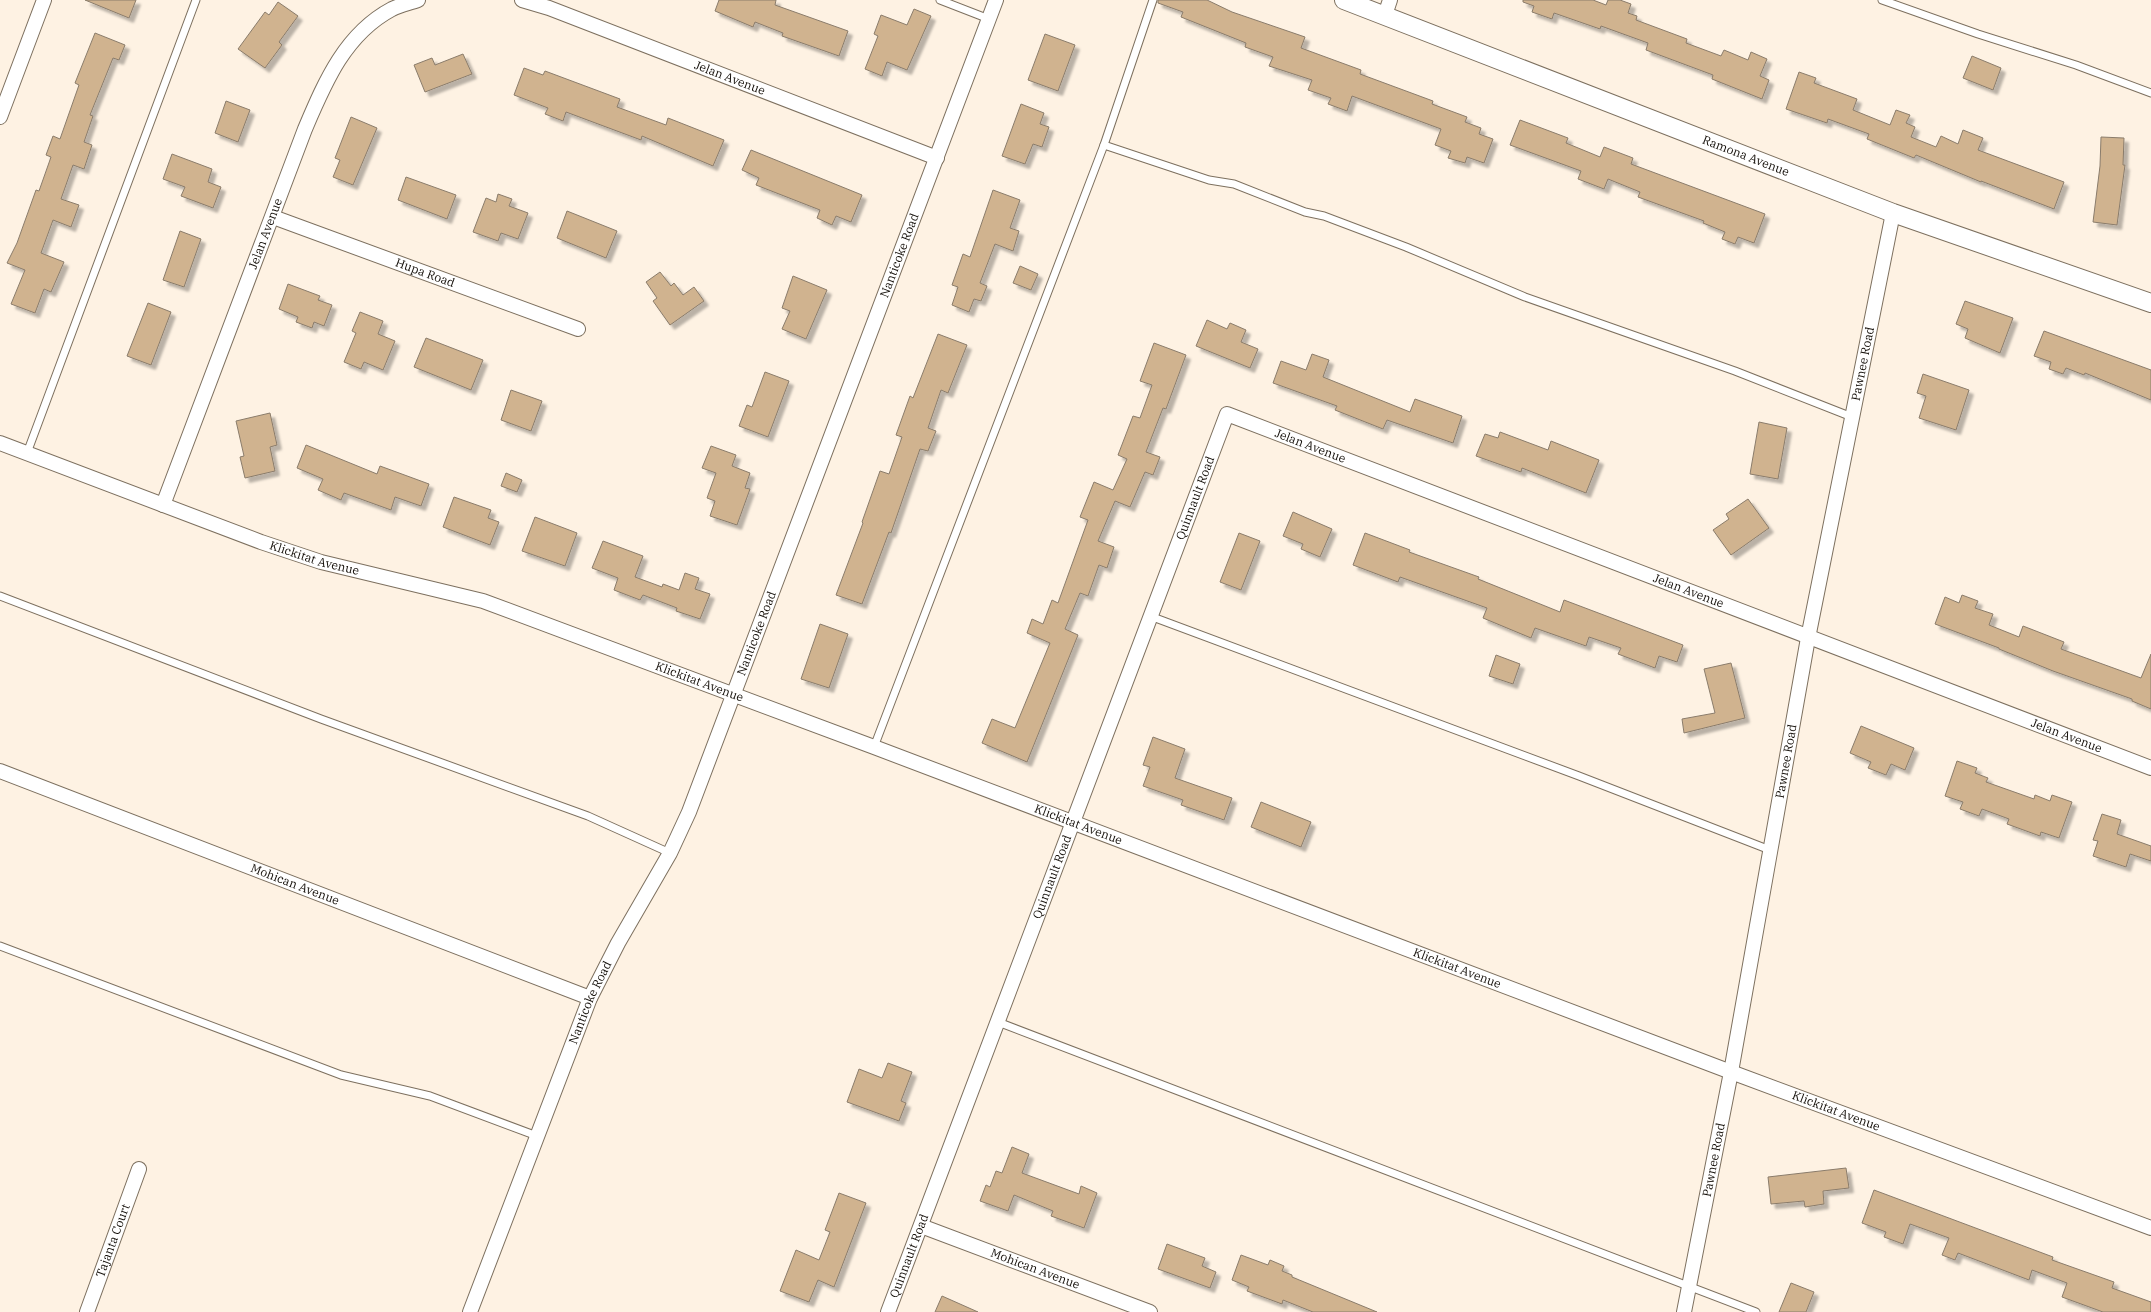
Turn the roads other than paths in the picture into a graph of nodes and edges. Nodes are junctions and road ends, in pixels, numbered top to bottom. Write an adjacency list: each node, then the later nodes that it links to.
1 (44, 0): 13 (street)
2 (196, 0): 23 (lane)
3 (418, 0): 17 (street, Jelan Avenue)
4 (522, 0): 15 (street, Jelan Avenue)
5 (940, 0): 11 (lane)
6 (996, 0): 11 (street, Nanticoke Road)
7 (1153, 0): 14 (lane)
8 (1344, 0): 10 (street, Ramona Avenue)
9 (1882, 0): 12 (lane)
10 (1388, 8): 16 (street, Ramona Avenue)
11 (989, 18): 15 (street, Nanticoke Road)
12 (2151, 93)
13 (0, 117)
14 (1104, 145): 21 (lane); 29 (lane)
15 (937, 158): 28 (street, Nanticoke Road)
16 (1893, 213): 18 (street, Ramona Avenue); 21 (street, Pawnee Road)
17 (272, 217): 19 (street, Hupa Road); 24 (street, Jelan Avenue)
18 (2151, 303)
19 (578, 329)
20 (1227, 414): 26 (street, Quinnault Road); 27 (street, Jelan Avenue)
21 (1852, 417): 27 (street, Pawnee Road)
22 (0, 443): 23 (street, Klickitat Avenue)
23 (27, 454): 24 (street, Klickitat Avenue)
24 (163, 505): 28 (street, Klickitat Avenue)
25 (0, 596): 34 (lane)
26 (1150, 616): 32 (street, Quinnault Road); 33 (lane)
27 (1808, 638): 30 (street, Jelan Avenue); 33 (street, Pawnee Road)
28 (734, 695): 29 (street, Klickitat Avenue); 34 (street, Nanticoke Road)
29 (874, 747): 32 (street, Klickitat Avenue)
30 (2151, 768)
31 (0, 771): 36 (street, Mohican Avenue)
32 (1073, 823): 37 (street, Quinnault Road); 38 (street, Klickitat Avenue)
33 (1770, 850): 38 (street, Pawnee Road)
34 (670, 853): 36 (street, Nanticoke Road)
35 (0, 946): 39 (lane)
36 (590, 998): 39 (street, Nanticoke Road)
37 (998, 1022): 41 (street, Quinnault Road); 43 (lane)
38 (1731, 1072): 42 (street, Klickitat Avenue); 43 (street, Pawnee Road)
39 (537, 1136): 45 (street, Nanticoke Road)
40 (140, 1169): 44 (street, Tajanta Court)
41 (921, 1226): 46 (street, Quinnault Road); 47 (street, Mohican Avenue)
42 (2151, 1228)
43 (1688, 1286): 48 (street, Pawnee Road); 49 (lane)
44 (87, 1312)
45 (470, 1312)
46 (888, 1312)
47 (1150, 1312)
48 (1684, 1312)
49 (1756, 1312)

